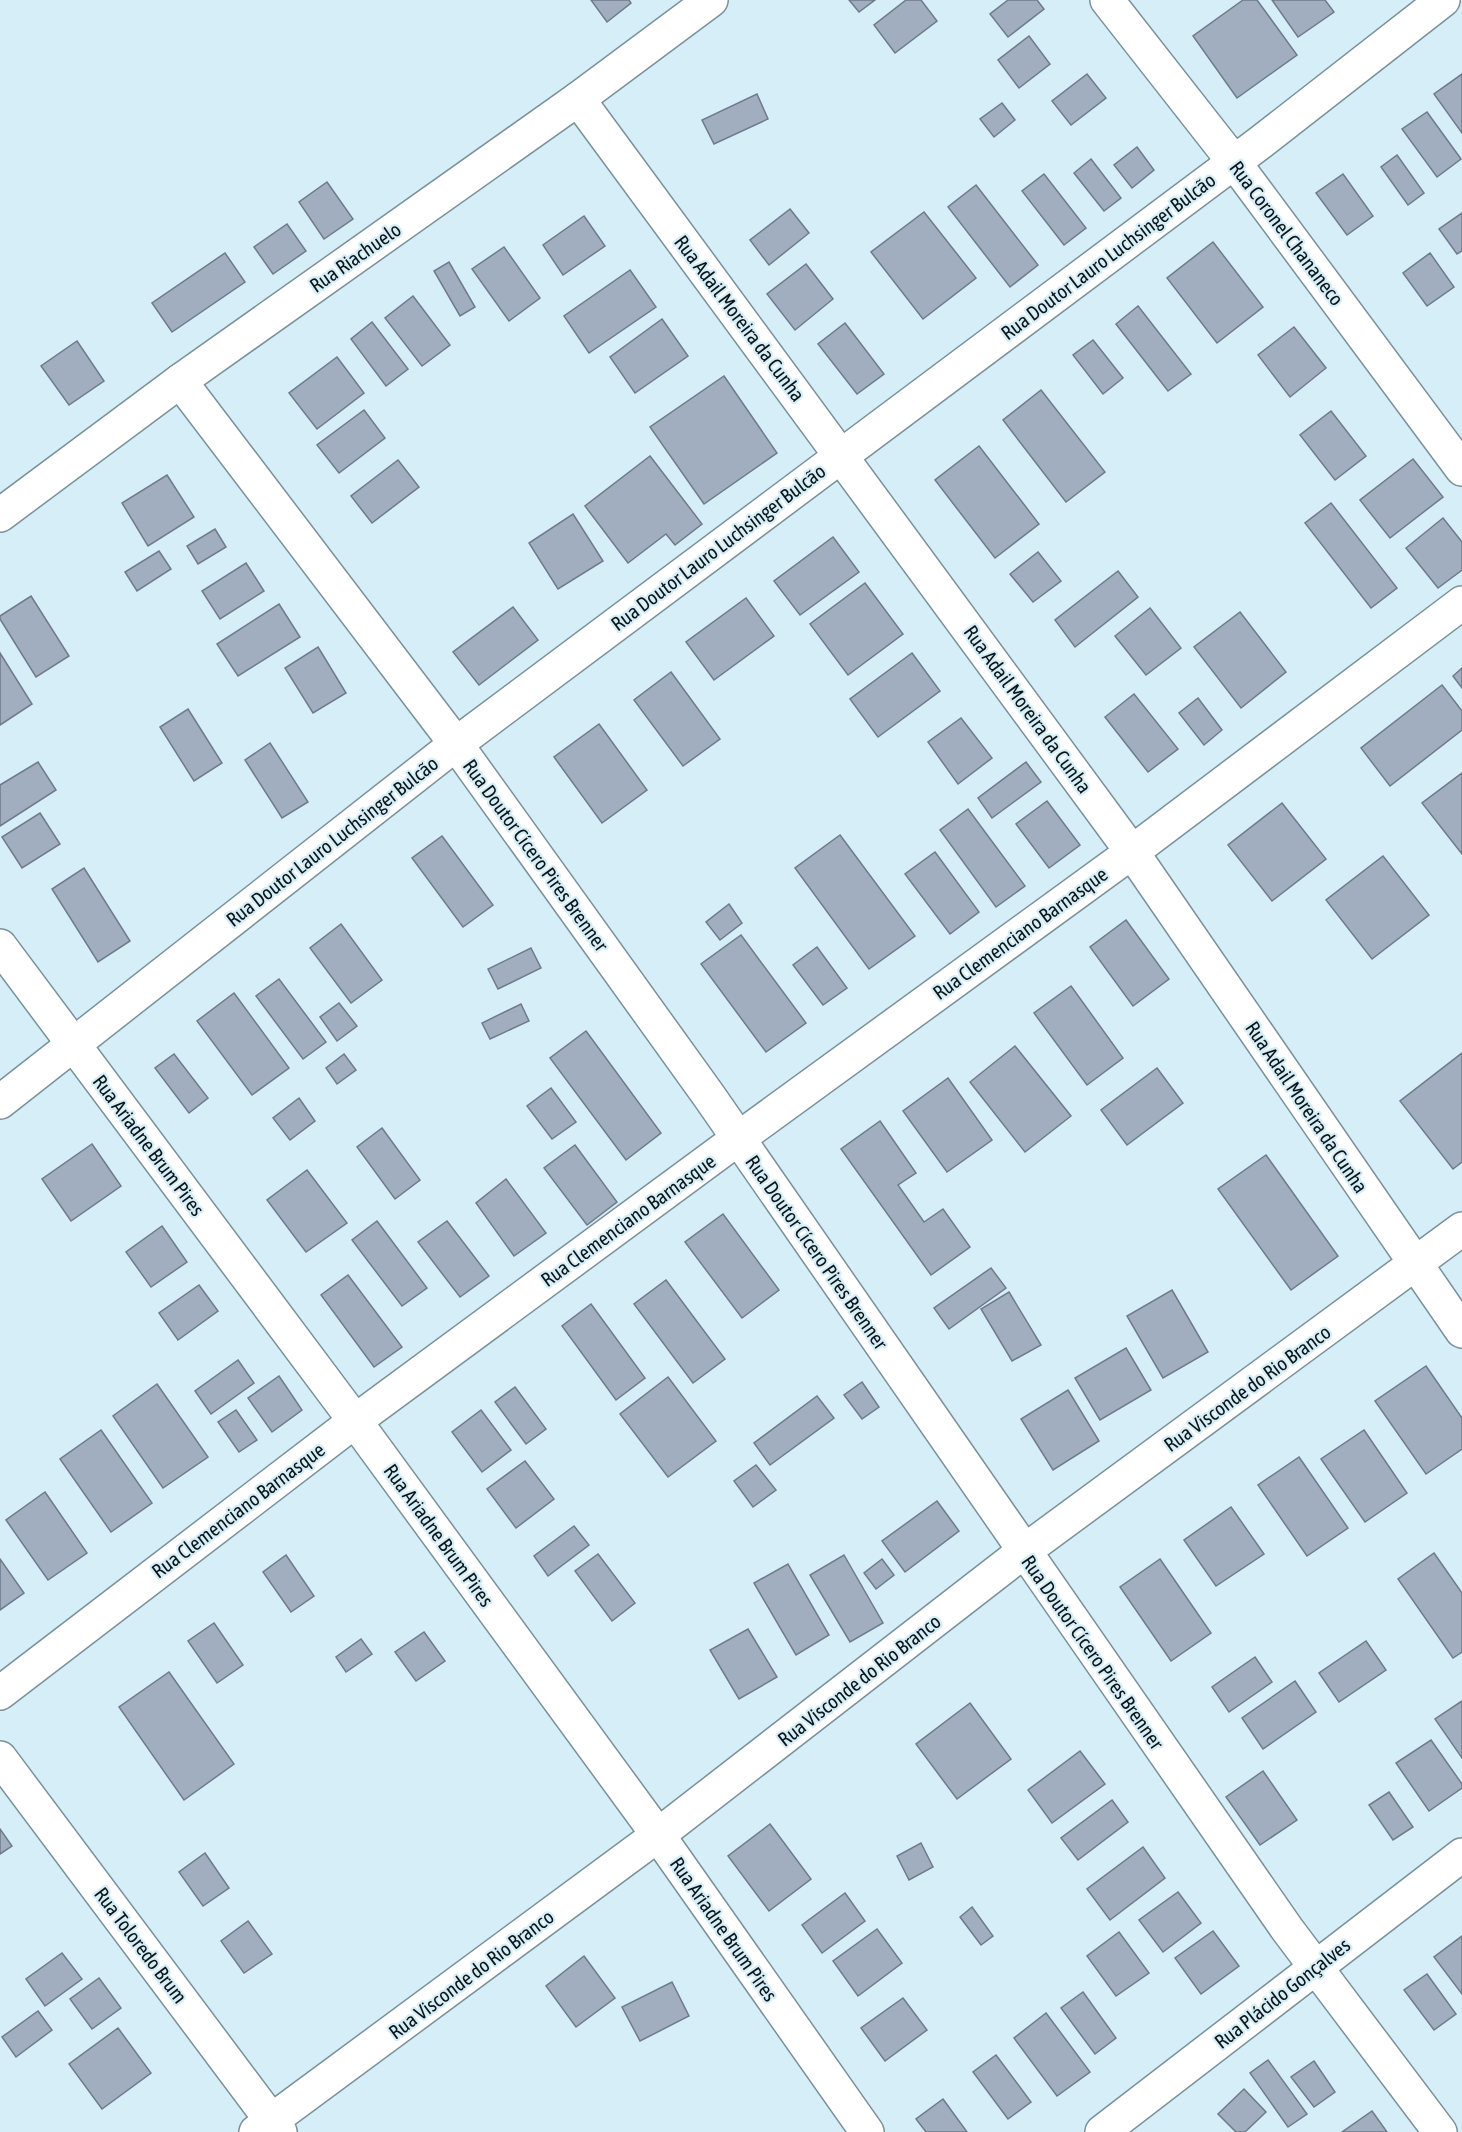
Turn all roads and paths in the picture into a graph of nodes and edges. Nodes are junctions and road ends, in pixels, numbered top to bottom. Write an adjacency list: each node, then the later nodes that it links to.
1 (711, 0): 4 (street, Rua Riachuelo)
2 (1107, 0): 5 (street, Rua Coronel Chananeco)
3 (1443, 0): 5 (street, Rua Doutor Lauro Luchsinger Bulcão)
4 (578, 99): 6 (street, Rua Riachuelo); 7 (street, Rua Adail Moreira da Cunha)
5 (1234, 162): 7 (street, Rua Doutor Lauro Luchsinger Bulcão); 8 (street, Rua Coronel Chananeco)
6 (180, 381): 9 (street, Rua Riachuelo); 11 (street, Rua Doutor Cícero Pires Brenner)
7 (841, 454): 11 (street, Rua Doutor Lauro Luchsinger Bulcão); 12 (street, Rua Adail Moreira da Cunha)
8 (1462, 469)
9 (0, 515)
10 (1462, 603): 12 (street, Rua Clemenciano Barnasque)
11 (456, 744): 14 (street, Rua Doutor Lauro Luchsinger Bulcão); 16 (street, Rua Doutor Cícero Pires Brenner)
12 (1132, 852): 16 (street, Rua Clemenciano Barnasque); 18 (street, Rua Adail Moreira da Cunha)
13 (0, 946): 14 (street, Rua Ariadne Brum Pires)
14 (73, 1044): 15 (street, Rua Doutor Lauro Luchsinger Bulcão); 20 (street, Rua Ariadne Brum Pires)
15 (0, 1102)
16 (739, 1138): 20 (street, Rua Clemenciano Barnasque); 21 (street, Rua Doutor Cícero Pires Brenner)
17 (1462, 1229): 18 (street, Rua Visconde do Rio Branco)
18 (1416, 1264): 19 (street, Rua Adail Moreira da Cunha); 21 (street, Rua Visconde do Rio Branco)
19 (1462, 1331)
20 (355, 1421): 22 (street, Rua Clemenciano Barnasque); 24 (street, Rua Ariadne Brum Pires)
21 (1023, 1552): 24 (street, Rua Visconde do Rio Branco); 26 (street, Rua Doutor Cícero Pires Brenner)
22 (0, 1693)
23 (0, 1758): 27 (street, Rua Toloredo Brum)
24 (658, 1835): 27 (street, Rua Visconde do Rio Branco); 28 (street, Rua Ariadne Brum Pires)
25 (1462, 1855): 26 (street, Rua Plácido Gonçalves)
26 (1315, 1968): 29 (street, Rua Plácido Gonçalves); 30 (street, Rua Doutor Cícero Pires Brenner)
27 (270, 2128)
28 (867, 2132)
29 (1102, 2132)
30 (1440, 2132)

